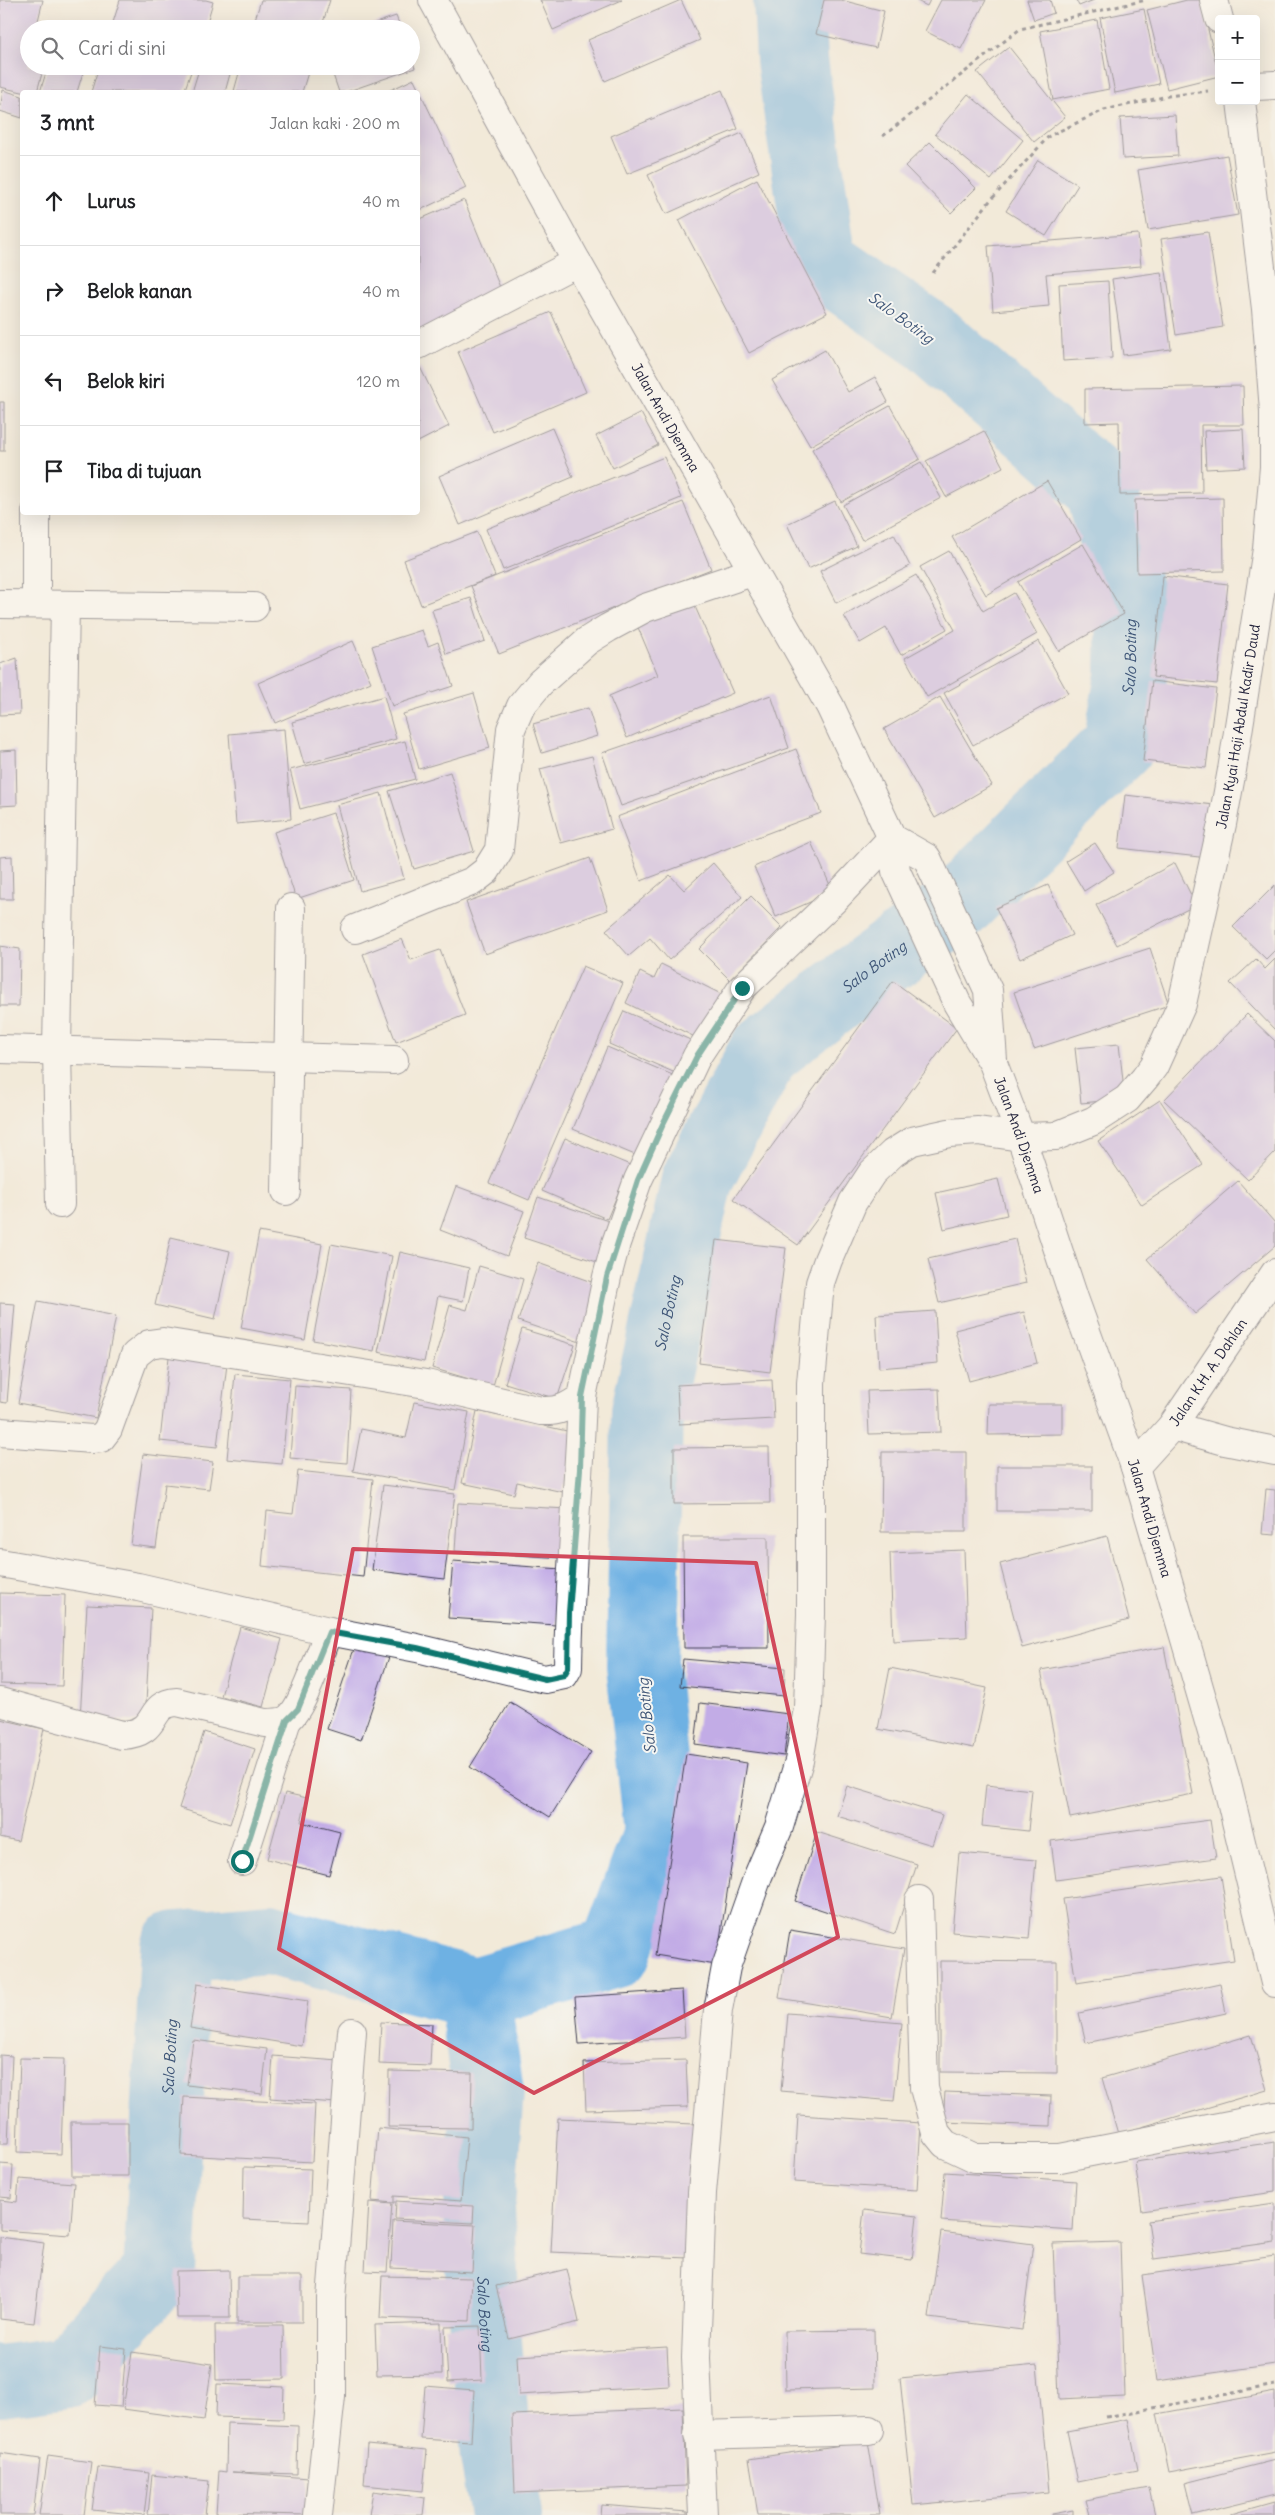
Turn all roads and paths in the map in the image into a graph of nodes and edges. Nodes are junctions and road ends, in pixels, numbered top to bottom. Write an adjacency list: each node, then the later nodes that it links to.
1 (432, 0): 10 (main road, Jalan Andi Djemma)
2 (1146, 0): 9 (path)
3 (1214, 0): 4 (main road)
4 (1218, 15)
5 (1275, 85): 6 (main road)
6 (1260, 86)
7 (1210, 90): 11 (path)
8 (1242, 105): 12 (main road, Jalan Kyai Haji Abdul Kadir Daud)
9 (883, 136)
10 (578, 262): 13 (main road); 15 (main road, Jalan Andi Djemma)
11 (934, 273)
12 (1270, 308): 28 (main road, Jalan Kyai Haji Abdul Kadir Daud)
13 (420, 344)
14 (36, 515): 17 (main road)
15 (752, 572): 20 (main road, Jalan Andi Djemma); 22 (main road)
16 (0, 604): 17 (main road)
17 (36, 604): 18 (main road)
18 (65, 605): 19 (main road); 24 (main road)
19 (254, 607)
20 (892, 838): 27 (main road, Jalan Andi Djemma); 27 (main road, Jalan Andi Djemma); 32 (main road)
21 (291, 908): 25 (main road)
22 (355, 929)
23 (0, 1050): 24 (main road)
24 (57, 1050): 25 (main road); 30 (main road)
25 (288, 1058): 26 (main road); 29 (main road)
26 (394, 1060)
27 (993, 1064): 28 (main road, Jalan Andi Djemma)
28 (1021, 1138): 36 (main road, Jalan Andi Djemma); 49 (main road, Jalan Kyai Haji Abdul Kadir Daud)
29 (286, 1192)
30 (60, 1204)
31 (1275, 1273): 33 (main road, Jalan K.H. A. Dahlan)
32 (582, 1397): 34 (main road); 38 (main road)
33 (1172, 1426): 35 (main road); 36 (main road, Jalan K.H. A. Dahlan)
34 (0, 1432)
35 (1275, 1450)
36 (1135, 1467): 43 (main road, Jalan Andi Djemma)
37 (0, 1562): 38 (main road)
38 (329, 1632): 40 (main road)
39 (0, 1702): 40 (main road)
40 (287, 1720): 41 (main road)
41 (242, 1861)
42 (918, 1900): 45 (main road)
43 (1275, 1983)
44 (352, 2032): 50 (main road)
45 (1275, 2116)
46 (1275, 2384): 47 (path)
47 (1106, 2417)
48 (869, 2430): 49 (main road)
49 (698, 2435): 51 (main road, Jalan Kyai Haji Abdul Kadir Daud)
50 (318, 2515)
51 (703, 2515)

